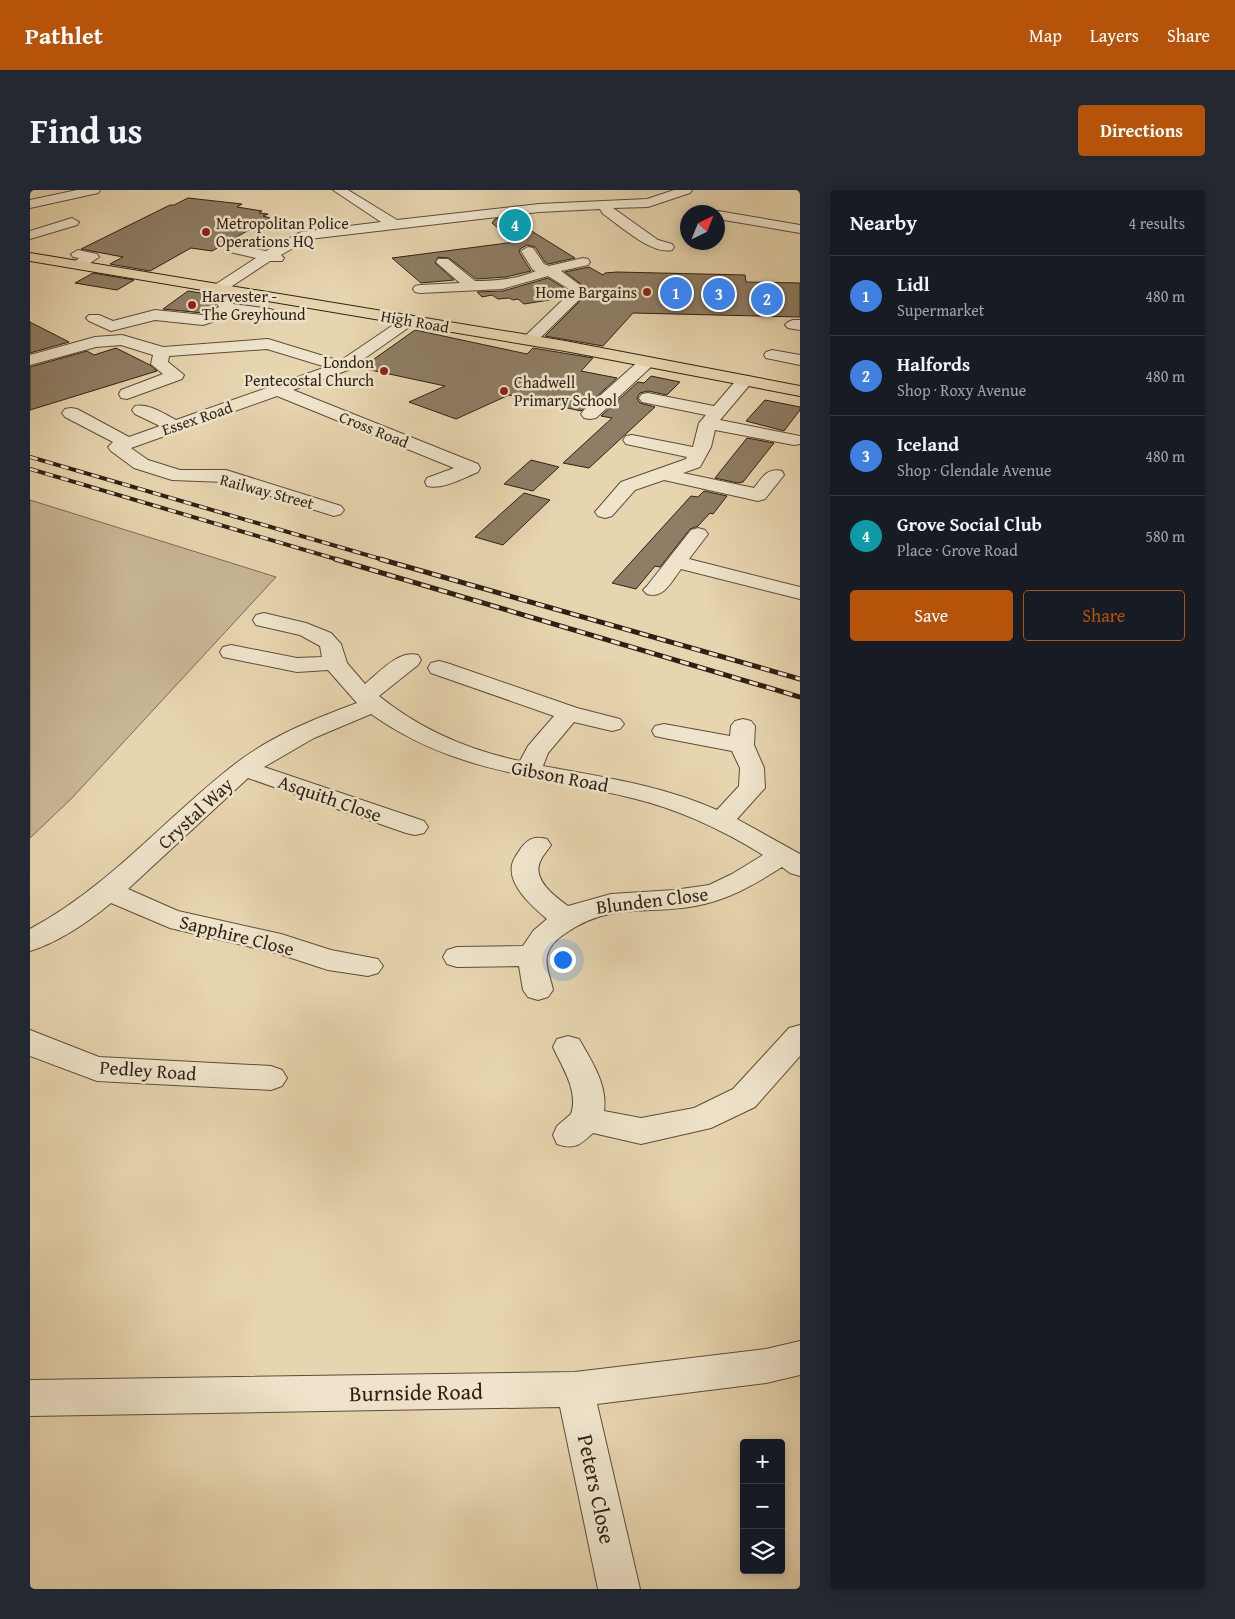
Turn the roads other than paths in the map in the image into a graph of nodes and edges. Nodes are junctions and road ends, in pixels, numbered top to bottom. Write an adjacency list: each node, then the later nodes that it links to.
1 (94, 190): 5 (street)
2 (339, 190): 10 (street)
3 (525, 199): 7 (street)
4 (693, 201): 6 (street)
5 (30, 204)
6 (604, 205): 7 (street); 13 (street)
7 (539, 208): 10 (street)
8 (725, 216): 11 (street)
9 (72, 222): 12 (street)
10 (395, 225): 16 (street)
11 (800, 229)
12 (30, 235)
13 (667, 247)
14 (235, 249): 16 (street)
15 (528, 251): 21 (street)
16 (274, 253): 17 (street); 23 (street)
17 (299, 256)
18 (30, 257): 23 (main road, High Road)
19 (443, 262): 22 (street)
20 (583, 262): 21 (street)
21 (549, 270): 22 (street); 32 (street)
22 (472, 286): 24 (street)
23 (218, 289): 25 (main road, High Road)
24 (420, 289)
25 (237, 291): 26 (street); 31 (main road, High Road)
26 (227, 308): 28 (street); 29 (street)
27 (122, 309): 29 (street)
28 (270, 314)
29 (141, 317): 30 (street)
30 (94, 318)
31 (410, 320): 32 (main road, High Road); 38 (street, Essex Road)
32 (529, 340): 37 (main road, High Road)
33 (162, 352): 35 (street); 38 (street); 42 (street)
34 (772, 355): 36 (street)
35 (30, 360)
36 (800, 360)
37 (647, 362): 39 (main road, High Road); 46 (street)
38 (342, 367): 41 (street, Essex Road)
39 (746, 381): 40 (main road, High Road); 48 (street)
40 (797, 385)
41 (277, 390): 47 (street, Essex Road); 57 (street, Cross Road)
42 (127, 394)
43 (648, 398): 48 (street)
44 (141, 410): 47 (street)
45 (71, 413): 51 (street, Railway Street)
46 (590, 414)
47 (175, 426): 51 (street, Essex Road)
48 (705, 426): 50 (street); 53 (street)
49 (632, 440): 52 (street)
50 (794, 440)
51 (122, 445): 58 (street, Railway Street)
52 (661, 446): 53 (street); 54 (street)
53 (698, 454): 55 (street)
54 (646, 462)
55 (662, 474): 56 (street); 59 (street)
56 (775, 474)
57 (434, 482)
58 (334, 510)
59 (605, 512)
60 (698, 534): 61 (street)
61 (676, 562): 62 (street); 63 (street)
62 (654, 590)
63 (800, 593)
64 (264, 620): 66 (street)
65 (231, 652): 66 (street)
66 (332, 653): 69 (street, Gibson Road)
67 (410, 660): 69 (street, Crystal Way)
68 (439, 668): 70 (street)
69 (368, 701): 73 (street, Crystal Way); 74 (street, Gibson Road)
70 (569, 713): 71 (street); 74 (street)
71 (612, 724)
72 (664, 731): 75 (street)
73 (245, 768): 76 (street, Asquith Close); 79 (street, Crystal Way)
74 (528, 770): 75 (street, Gibson Road)
75 (721, 821): 78 (street, Gibson Road)
76 (415, 827)
77 (538, 845): 80 (street)
78 (791, 861): 80 (street, Blunden Close)
79 (110, 891): 81 (street, Crystal Way); 84 (street, Sapphire Close)
80 (565, 918): 82 (street, Blunden Close)
81 (30, 941)
82 (533, 956): 83 (street); 85 (street)
83 (457, 957)
84 (368, 966)
85 (538, 990)
86 (800, 1036): 88 (street)
87 (30, 1041): 89 (street, Pedley Road)
88 (568, 1047)
89 (271, 1078)
90 (800, 1358): 91 (street, Burnside Road)
91 (575, 1389): 92 (street, Burnside Road); 93 (street, Peters Close)
92 (30, 1398)
93 (619, 1589)

